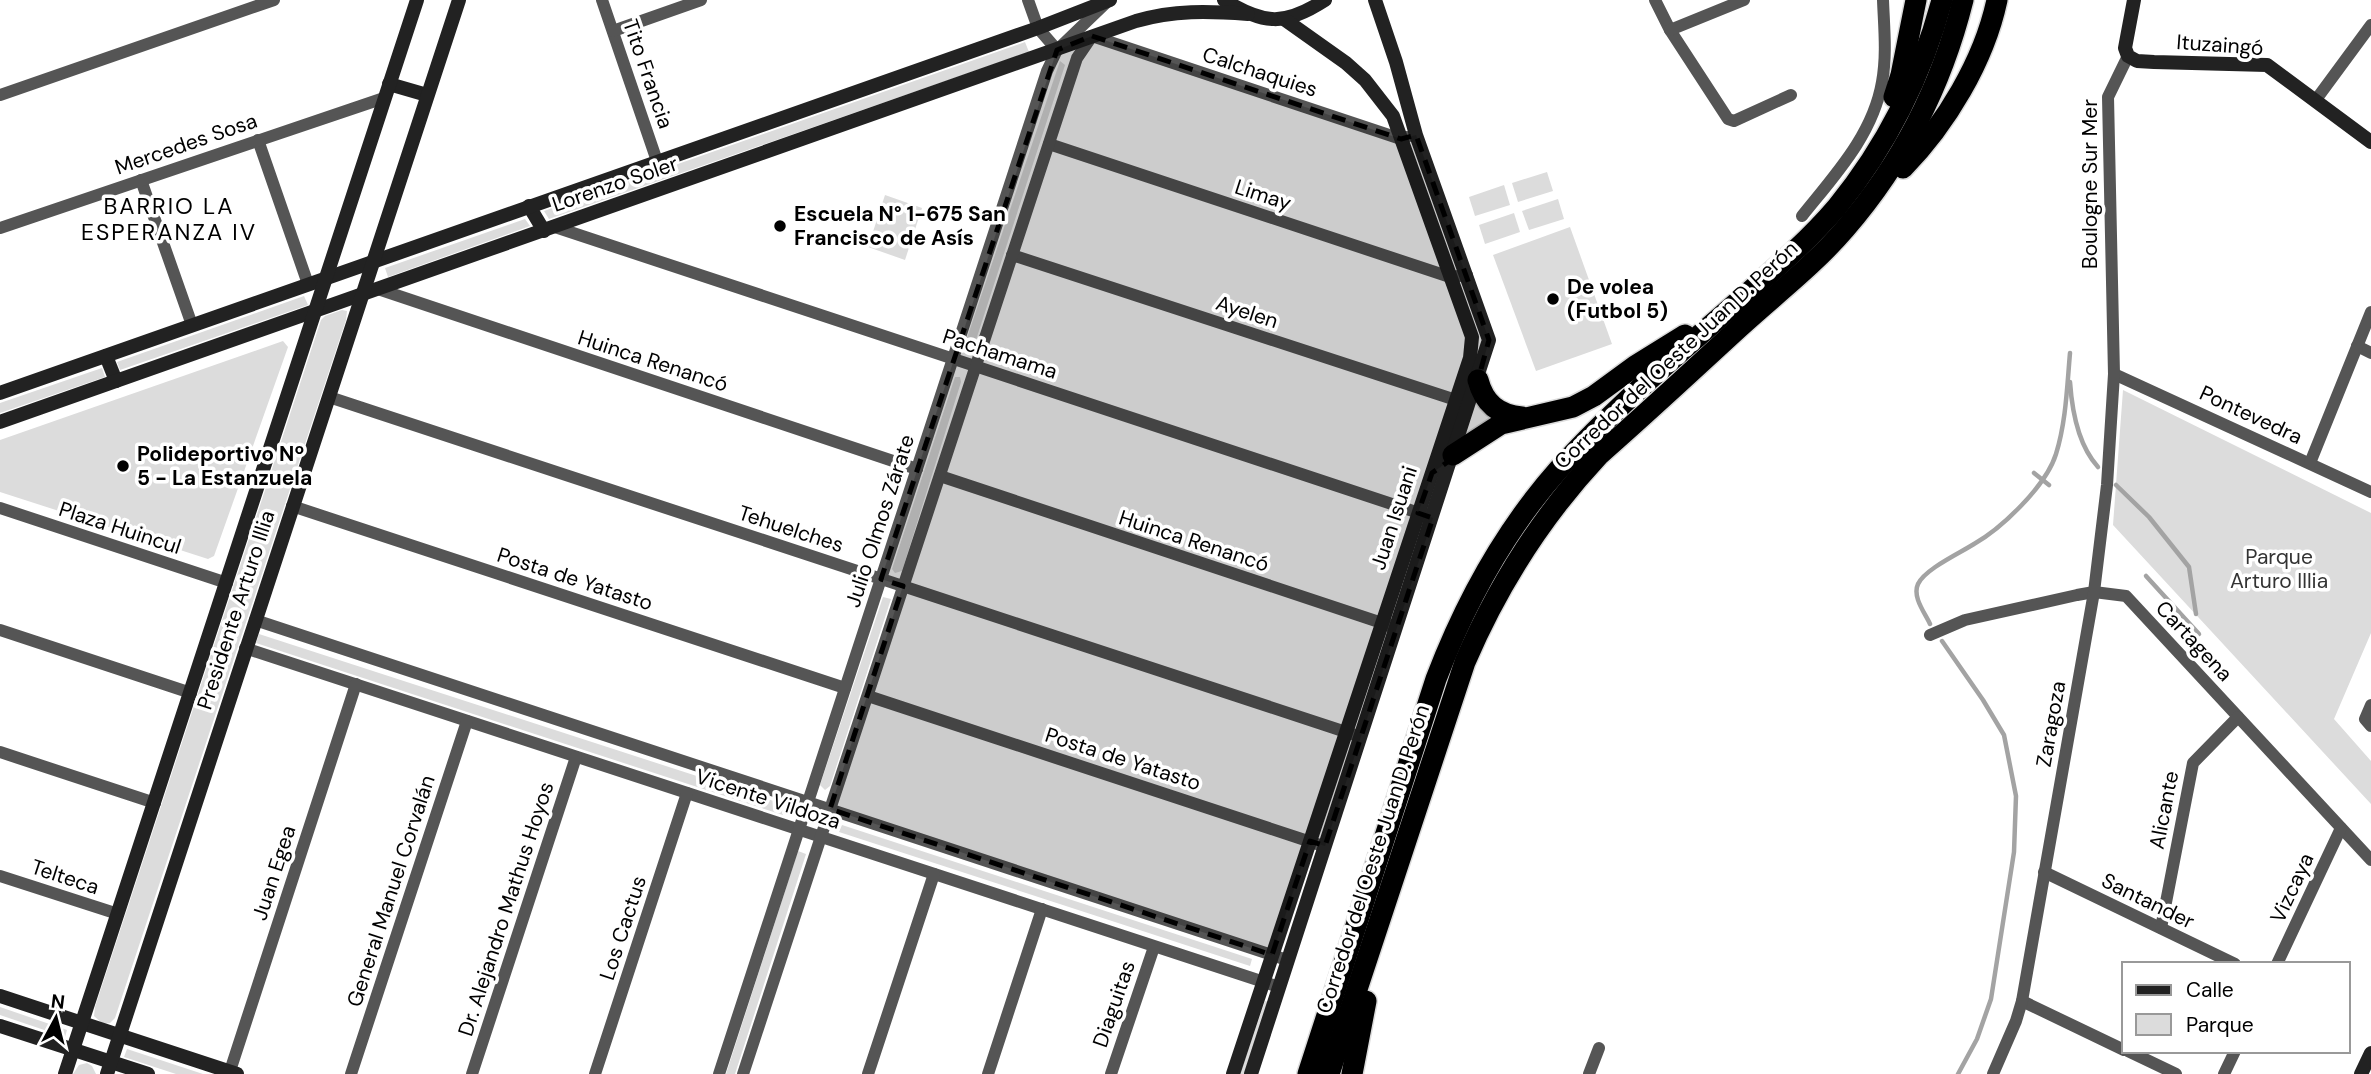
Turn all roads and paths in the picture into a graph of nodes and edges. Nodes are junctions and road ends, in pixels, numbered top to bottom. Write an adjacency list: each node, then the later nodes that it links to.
1 (274, 0): 30 (street)
2 (417, 0): 29 (street, Presidente Arturo Illia)
3 (458, 0): 31 (street, Presidente Arturo Illia)
4 (602, 0): 25 (street, Tito Francia)
5 (701, 0): 25 (street)
6 (1028, 0): 23 (street)
7 (1110, 0): 23 (street, Lorenzo Soler); 27 (street, Julio Olmos Zárate)
8 (1224, 0): 20 (street)
9 (1325, 0): 21 (street)
10 (1375, 0): 35 (street, Juan Isuani)
11 (1655, 0): 24 (street)
12 (1744, 0): 19 (street)
13 (1882, 0): 46 (street)
14 (1916, 0): 40 (highway)
15 (1942, 0): 40 (highway, Corredor del Oeste Juan D. Perón)
16 (1963, 0): 44 (highway, Corredor del Oeste Juan D. Perón)
17 (1997, 0): 44 (highway)
18 (2134, 0): 28 (street, Boulogne Sur Mer)
19 (1723, 4): 24 (street)
20 (1248, 14): 21 (street, Lorenzo Soler); 26 (street, Lorenzo Soler)
21 (1284, 19): 35 (street, Juan Isuani)
22 (2371, 25): 34 (street)
23 (1038, 28): 27 (street); 39 (street, Lorenzo Soler)
24 (1670, 30): 32 (street)
25 (613, 31): 39 (street, Tito Francia)
26 (1092, 36): 27 (street, Lorenzo Soler); 35 (street, Calchaquies); 38 (street, Julio Olmos Zárate)
27 (1057, 50): 45 (street, Lorenzo Soler); 63 (street, Julio Olmos Zárate)
28 (2128, 56): 34 (street, Ituzaingó); 65 (street, Boulogne Sur Mer)
29 (389, 83): 31 (street); 33 (street, Presidente Arturo Illia)
30 (0, 95)
31 (428, 95): 48 (street, Presidente Arturo Illia)
32 (1791, 95)
33 (384, 99): 36 (street, Mercedes Sosa); 50 (street, Presidente Arturo Illia)
34 (2315, 101): 37 (street, Ituzaingó)
35 (1408, 137): 49 (street, Juan Isuani); 51 (street, Juan Isuani)
36 (258, 140): 41 (street, Mercedes Sosa); 53 (street)
37 (2371, 142)
38 (1049, 144): 47 (street, Julio Olmos Zárate); 51 (street, Limay)
39 (657, 161): 42 (street, Lorenzo Soler)
40 (1870, 163): 46 (highway, Corredor del Oeste Juan D. Perón)
41 (141, 180): 43 (street, Mercedes Sosa); 59 (street)
42 (529, 206): 45 (street); 48 (street, Lorenzo Soler)
43 (0, 228)
44 (1846, 228): 46 (highway, Corredor del Oeste Juan D. Perón)
45 (550, 229): 54 (street, Lorenzo Soler); 63 (street, Pachamama)
46 (1813, 233): 52 (highway, Corredor del Oeste Juan D. Perón)
47 (1012, 255): 64 (street, Julio Olmos Zárate); 70 (street, Ayelen)
48 (373, 261): 50 (street, Lorenzo Soler); 55 (street, Presidente Arturo Illia)
49 (1467, 275): 51 (street, Limay); 66 (street, Juan Isuani)
50 (327, 277): 53 (street, Lorenzo Soler); 57 (street, Presidente Arturo Illia)
51 (1450, 277): 70 (street, Juan Isuani)
52 (1777, 281): 56 (highway, Corredor del Oeste Juan D. Perón); 118 (highway, Corredor del Oeste Juan D. Perón)
53 (308, 284): 59 (street, Lorenzo Soler)
54 (378, 289): 55 (street, Lorenzo Soler); 75 (street, Huinca Renancó)
55 (361, 295): 57 (street, Lorenzo Soler); 69 (street, Presidente Arturo Illia)
56 (1742, 298): 71 (highway); 154 (highway, Corredor del Oeste Juan D. Perón)
57 (317, 311): 67 (street, Lorenzo Soler); 84 (street, Presidente Arturo Illia)
58 (2371, 312): 60 (street)
59 (192, 325): 62 (street, Lorenzo Soler)
60 (2357, 346): 61 (street); 74 (street)
61 (2371, 353)
62 (106, 356): 67 (street); 68 (street, Lorenzo Soler)
63 (953, 359): 64 (street, Pachamama); 75 (street, Julio Olmos Zárate)
64 (975, 366): 77 (street, Julio Olmos Zárate); 81 (street, Pachamama)
65 (2114, 374): 74 (street, Pontevedra); 86 (street, Zaragoza)
66 (1478, 380): 70 (street, Juan Isuani); 71 (highway)
67 (116, 381): 72 (street, Lorenzo Soler)
68 (0, 393)
69 (328, 397): 79 (street, Presidente Arturo Illia); 83 (street, Tehuelches)
70 (1463, 402): 73 (street, Juan Isuani); 76 (street, Juan Isuani)
71 (1531, 417): 73 (highway)
72 (0, 422)
73 (1453, 455): 76 (street); 82 (street, Juan Isuani)
74 (2310, 463): 78 (street, Pontevedra)
75 (917, 469): 83 (street, Julio Olmos Zárate)
76 (1432, 473): 81 (street, Juan Isuani)
77 (940, 476): 85 (street, Julio Olmos Zárate); 88 (street, Huinca Renancó)
78 (2371, 492)
79 (292, 506): 87 (street, Presidente Arturo Illia); 94 (street, Posta de Yatasto)
80 (0, 508): 84 (street, Plaza Huincul)
81 (1418, 513): 82 (street, Pachamama); 88 (street, Juan Isuani)
82 (1433, 518): 89 (street, Juan Isuani)
83 (881, 579): 85 (street, Tehuelches); 94 (street, Julio Olmos Zárate)
84 (227, 583): 95 (street, Presidente Arturo Illia)
85 (903, 586): 96 (street, Julio Olmos Zárate); 101 (street, Tehuelches)
86 (2094, 592): 91 (street, Cartagena); 98 (street, Cartagena); 115 (street, Zaragoza)
87 (255, 620): 92 (street, Presidente Arturo Illia); 106 (street, Vicente Vildoza)
88 (1382, 623): 89 (street, Huinca Renancó); 101 (street, Juan Isuani)
89 (1396, 628): 102 (street, Juan Isuani)
90 (0, 630): 95 (street)
91 (1930, 635)
92 (246, 648): 93 (street, Vicente Vildoza); 133 (street, Presidente Arturo Illia)
93 (356, 684): 99 (street, Vicente Vildoza); 141 (street, Juan Egea)
94 (845, 688): 106 (street, Julio Olmos Zárate)
95 (191, 693): 107 (street, Presidente Arturo Illia)
96 (868, 696): 108 (street, Julio Olmos Zárate); 112 (street, Posta de Yatasto)
97 (2371, 705): 100 (street)
98 (2238, 717): 109 (street, Cartagena); 121 (street, Alicante)
99 (467, 721): 104 (street, Vicente Vildoza); 144 (street, General Manuel Corvalán)
100 (2368, 723)
101 (1346, 732): 102 (street, Tehuelches); 112 (street, Juan Isuani)
102 (1361, 737): 113 (street, Juan Isuani)
103 (0, 752): 107 (street)
104 (576, 757): 105 (street, Vicente Vildoza); 145 (street, Dr. Alejandro Mathus Hoyos)
105 (687, 793): 110 (street, Vicente Vildoza); 146 (street, Los Cactus)
106 (808, 802): 108 (street, Vicente Vildoza); 110 (street, Julio Olmos Zárate)
107 (155, 803): 120 (street, Presidente Arturo Illia)
108 (830, 809): 111 (street, Julio Olmos Zárate); 123 (street, Vicente Vildoza)
109 (2342, 828): 114 (street, Cartagena); 126 (street, Vizcaya)
110 (799, 830): 111 (street, Vicente Vildoza); 147 (street, Julio Olmos Zárate)
111 (821, 837): 116 (street, Vicente Vildoza); 148 (street, Julio Olmos Zárate)
112 (1310, 841): 113 (street, Posta de Yatasto); 123 (street, Juan Isuani)
113 (1325, 846): 124 (street, Juan Isuani)
114 (2371, 860)
115 (2044, 872): 121 (street, Santander); 130 (street, Zaragoza)
116 (934, 874): 119 (street, Vicente Vildoza); 149 (street)
117 (0, 876): 120 (street, Telteca)
118 (1390, 887): 155 (highway, Corredor del Oeste Juan D. Perón); 156 (highway)
119 (1042, 909): 122 (street, Vicente Vildoza); 150 (street)
120 (118, 914): 131 (street, Presidente Arturo Illia)
121 (2161, 928): 125 (street, Santander)
122 (1154, 947): 127 (street, Vicente Vildoza); 151 (street, Diaguitas)
123 (1272, 955): 124 (street, Vicente Vildoza); 127 (street, Juan Isuani)
124 (1288, 960): 128 (street, Juan Isuani)
125 (2231, 962)
126 (2278, 962)
127 (1263, 982): 128 (street, Vicente Vildoza); 152 (street, Juan Isuani)
128 (1279, 987): 153 (street, Juan Isuani)
129 (0, 996): 131 (street)
130 (2022, 1001): 135 (street); 158 (street, Zaragoza)
131 (82, 1023): 133 (street); 136 (street, Presidente Arturo Illia)
132 (0, 1026): 136 (street)
133 (119, 1035): 140 (street, Presidente Arturo Illia); 141 (street)
134 (1599, 1048): 157 (street)
135 (2122, 1048)
136 (73, 1050): 140 (street); 142 (street, Presidente Arturo Illia)
137 (2132, 1053): 159 (street)
138 (2234, 1053): 160 (street)
139 (2371, 1053): 161 (street)
140 (108, 1068): 143 (street)
141 (232, 1073)
142 (65, 1074)
143 (148, 1074)
144 (351, 1074)
145 (472, 1074)
146 (595, 1074)
147 (719, 1074)
148 (743, 1074)
149 (868, 1074)
150 (988, 1074)
151 (1111, 1074)
152 (1233, 1074)
153 (1251, 1074)
154 (1308, 1074)
155 (1329, 1074)
156 (1352, 1074)
157 (1590, 1074)
158 (1993, 1074)
159 (2176, 1074)
160 (2224, 1074)
161 (2361, 1074)

